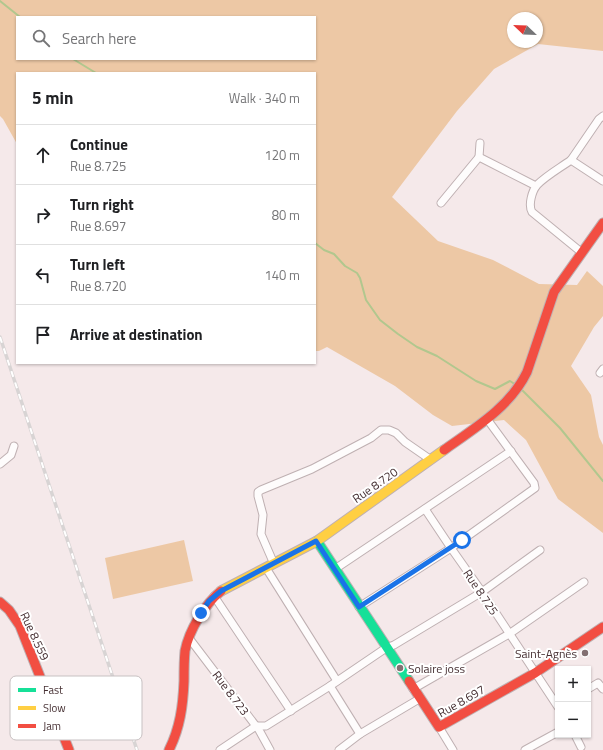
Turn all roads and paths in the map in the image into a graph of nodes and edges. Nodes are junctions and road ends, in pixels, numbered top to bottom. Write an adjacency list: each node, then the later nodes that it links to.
1 (603, 116): 4 (street)
2 (480, 143): 3 (street)
3 (479, 157): 6 (street); 7 (street)
4 (571, 160): 5 (street); 6 (street)
5 (603, 181)
6 (536, 186): 9 (street)
7 (441, 203)
8 (603, 223): 9 (main road, Rue 8.720)
9 (581, 252): 10 (main road, Rue 8.720)
10 (486, 419): 12 (street); 13 (main road, Rue 8.720)
11 (14, 446): 14 (street)
12 (511, 451): 15 (street); 17 (street)
13 (431, 460): 16 (main road, Rue 8.720); 19 (street)
14 (0, 464)
15 (425, 509): 17 (street, Rue 8.725); 21 (street)
16 (316, 541): 19 (main road, Rue 8.720); 21 (main road, Rue 8.697)
17 (451, 548): 23 (street, Rue 8.725); 26 (street)
18 (540, 550): 23 (street)
19 (274, 564): 20 (main road, Rue 8.720)
20 (266, 568): 24 (main road, Rue 8.720); 33 (street)
21 (335, 569): 26 (main road, Rue 8.697)
22 (584, 582): 28 (street)
23 (482, 592): 28 (street, Rue 8.725); 30 (street)
24 (214, 596): 29 (main road, Rue 8.720); 40 (street)
25 (0, 602): 32 (main road, Rue 8.559)
26 (359, 607): 30 (main road, Rue 8.697)
27 (603, 627): 31 (main road, Rue 8.697)
28 (509, 634): 31 (street, Rue 8.725); 36 (street)
29 (189, 638): 41 (street, Rue 8.723); 49 (main road, Rue 8.720)
30 (386, 648): 33 (street); 36 (main road, Rue 8.697)
31 (535, 673): 39 (street, Rue 8.725); 42 (main road, Rue 8.697)
32 (39, 676)
33 (337, 681): 34 (street)
34 (330, 686): 40 (street); 43 (street)
35 (591, 687): 37 (street)
36 (412, 689): 38 (main road, Rue 8.697)
37 (603, 689)
38 (419, 699): 42 (main road, Rue 8.697); 43 (street)
39 (555, 703)
40 (291, 711): 41 (street)
41 (256, 726): 50 (street); 51 (street, Rue 8.723)
42 (439, 728): 53 (street)
43 (360, 734): 52 (street)
44 (555, 734): 54 (street)
45 (576, 738): 47 (street)
46 (65, 740): 48 (main road, Rue 8.559)
47 (582, 747)
48 (70, 750)
49 (169, 750)
50 (220, 750)
51 (270, 750)
52 (339, 750)
53 (452, 750)
54 (525, 750)

